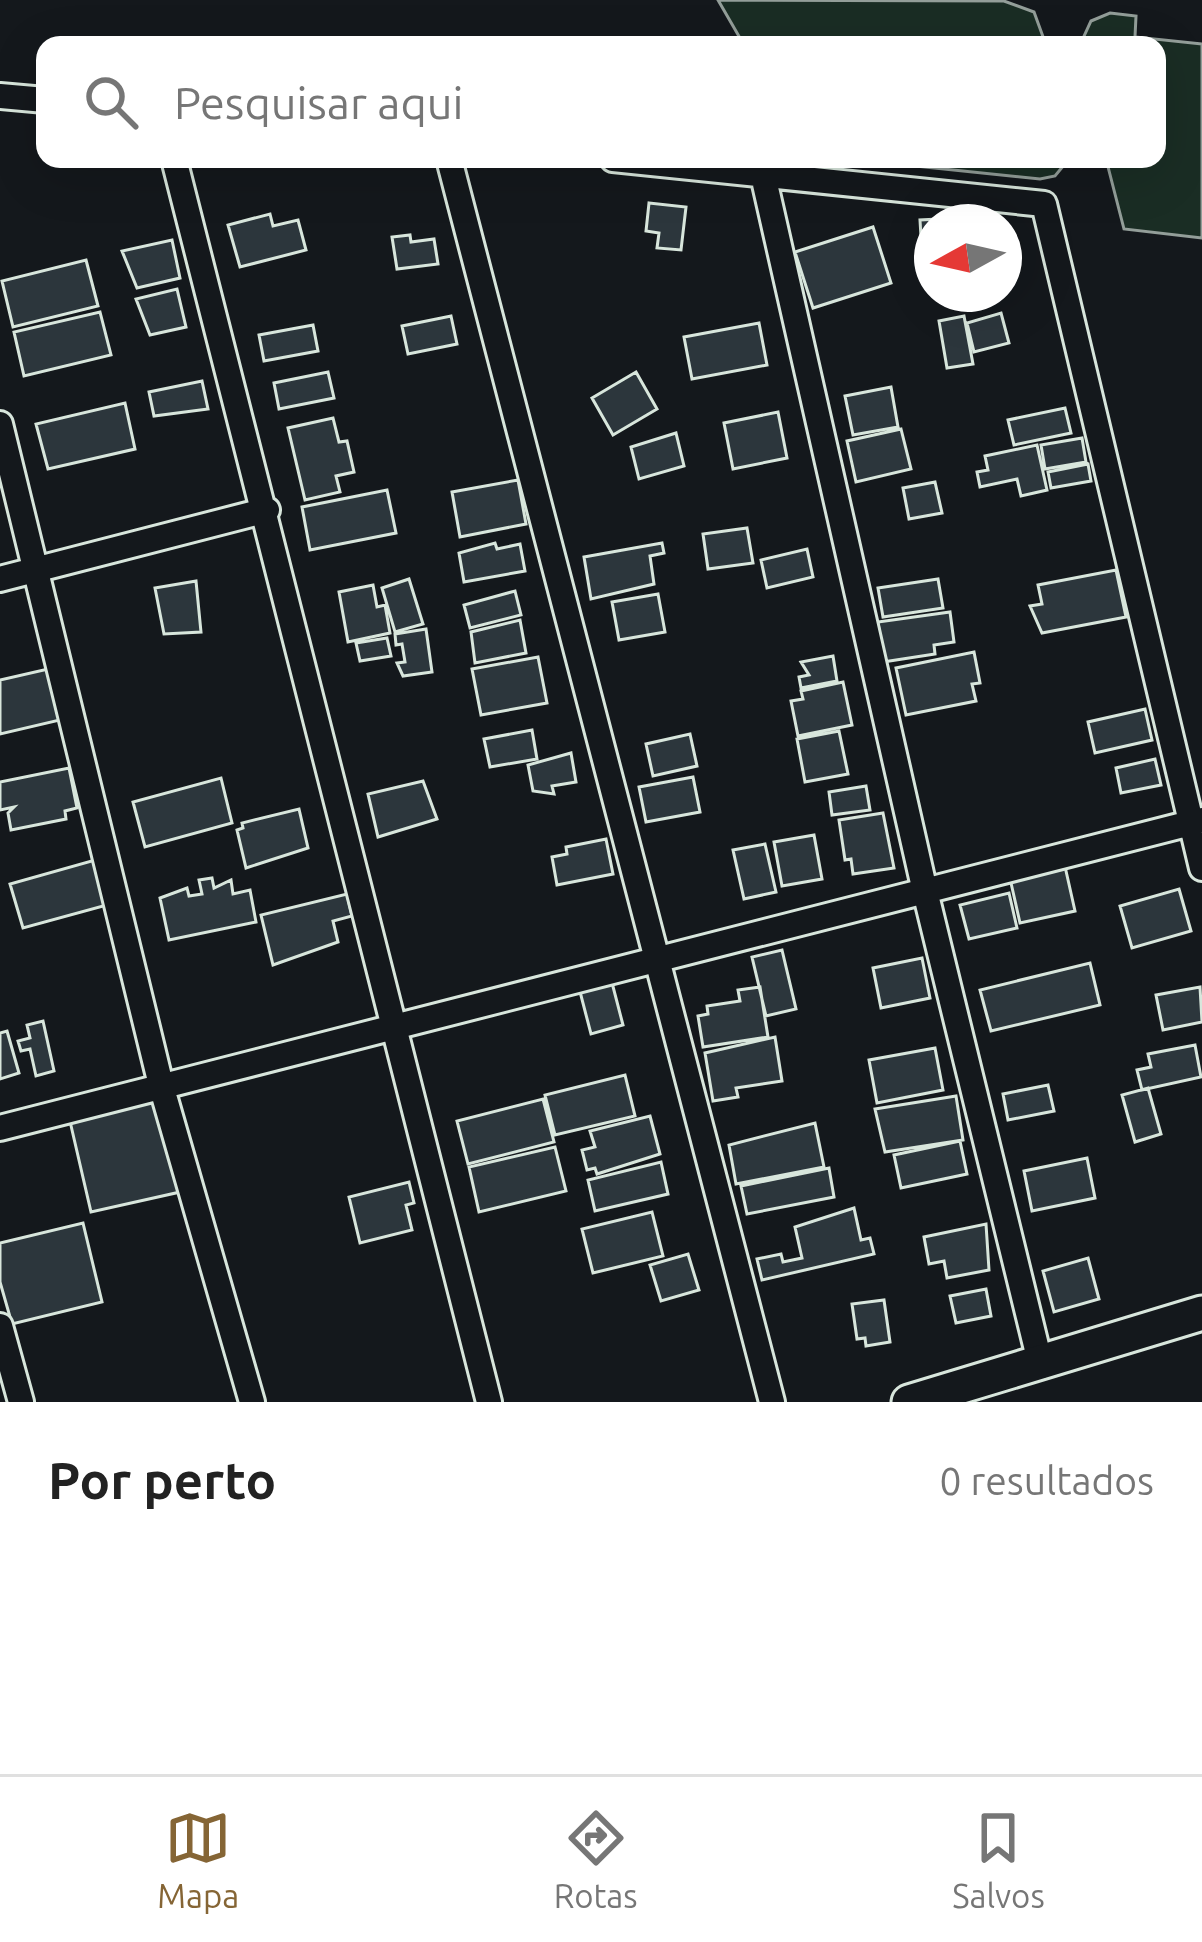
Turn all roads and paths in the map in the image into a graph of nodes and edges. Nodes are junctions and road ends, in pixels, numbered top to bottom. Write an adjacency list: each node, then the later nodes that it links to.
1 (0, 96): 2 (street)
2 (36, 99)
3 (176, 168): 8 (street)
4 (451, 168): 14 (street)
5 (697, 168): 6 (street)
6 (763, 175): 11 (street); 13 (street)
7 (0, 424): 9 (street)
8 (267, 510): 9 (street); 15 (street)
9 (36, 569): 10 (street); 16 (street)
10 (0, 579)
11 (1196, 821): 12 (street); 13 (street)
12 (1202, 868)
13 (924, 887): 14 (street); 20 (street)
14 (657, 958): 15 (street); 24 (street)
15 (398, 1028): 16 (street); 23 (street)
16 (160, 1085): 17 (street); 22 (street)
17 (0, 1128)
18 (1202, 1313): 20 (main road)
19 (0, 1326): 21 (street)
20 (1041, 1366): 25 (main road)
21 (21, 1402)
22 (252, 1402)
23 (489, 1402)
24 (772, 1402)
25 (909, 1402)

